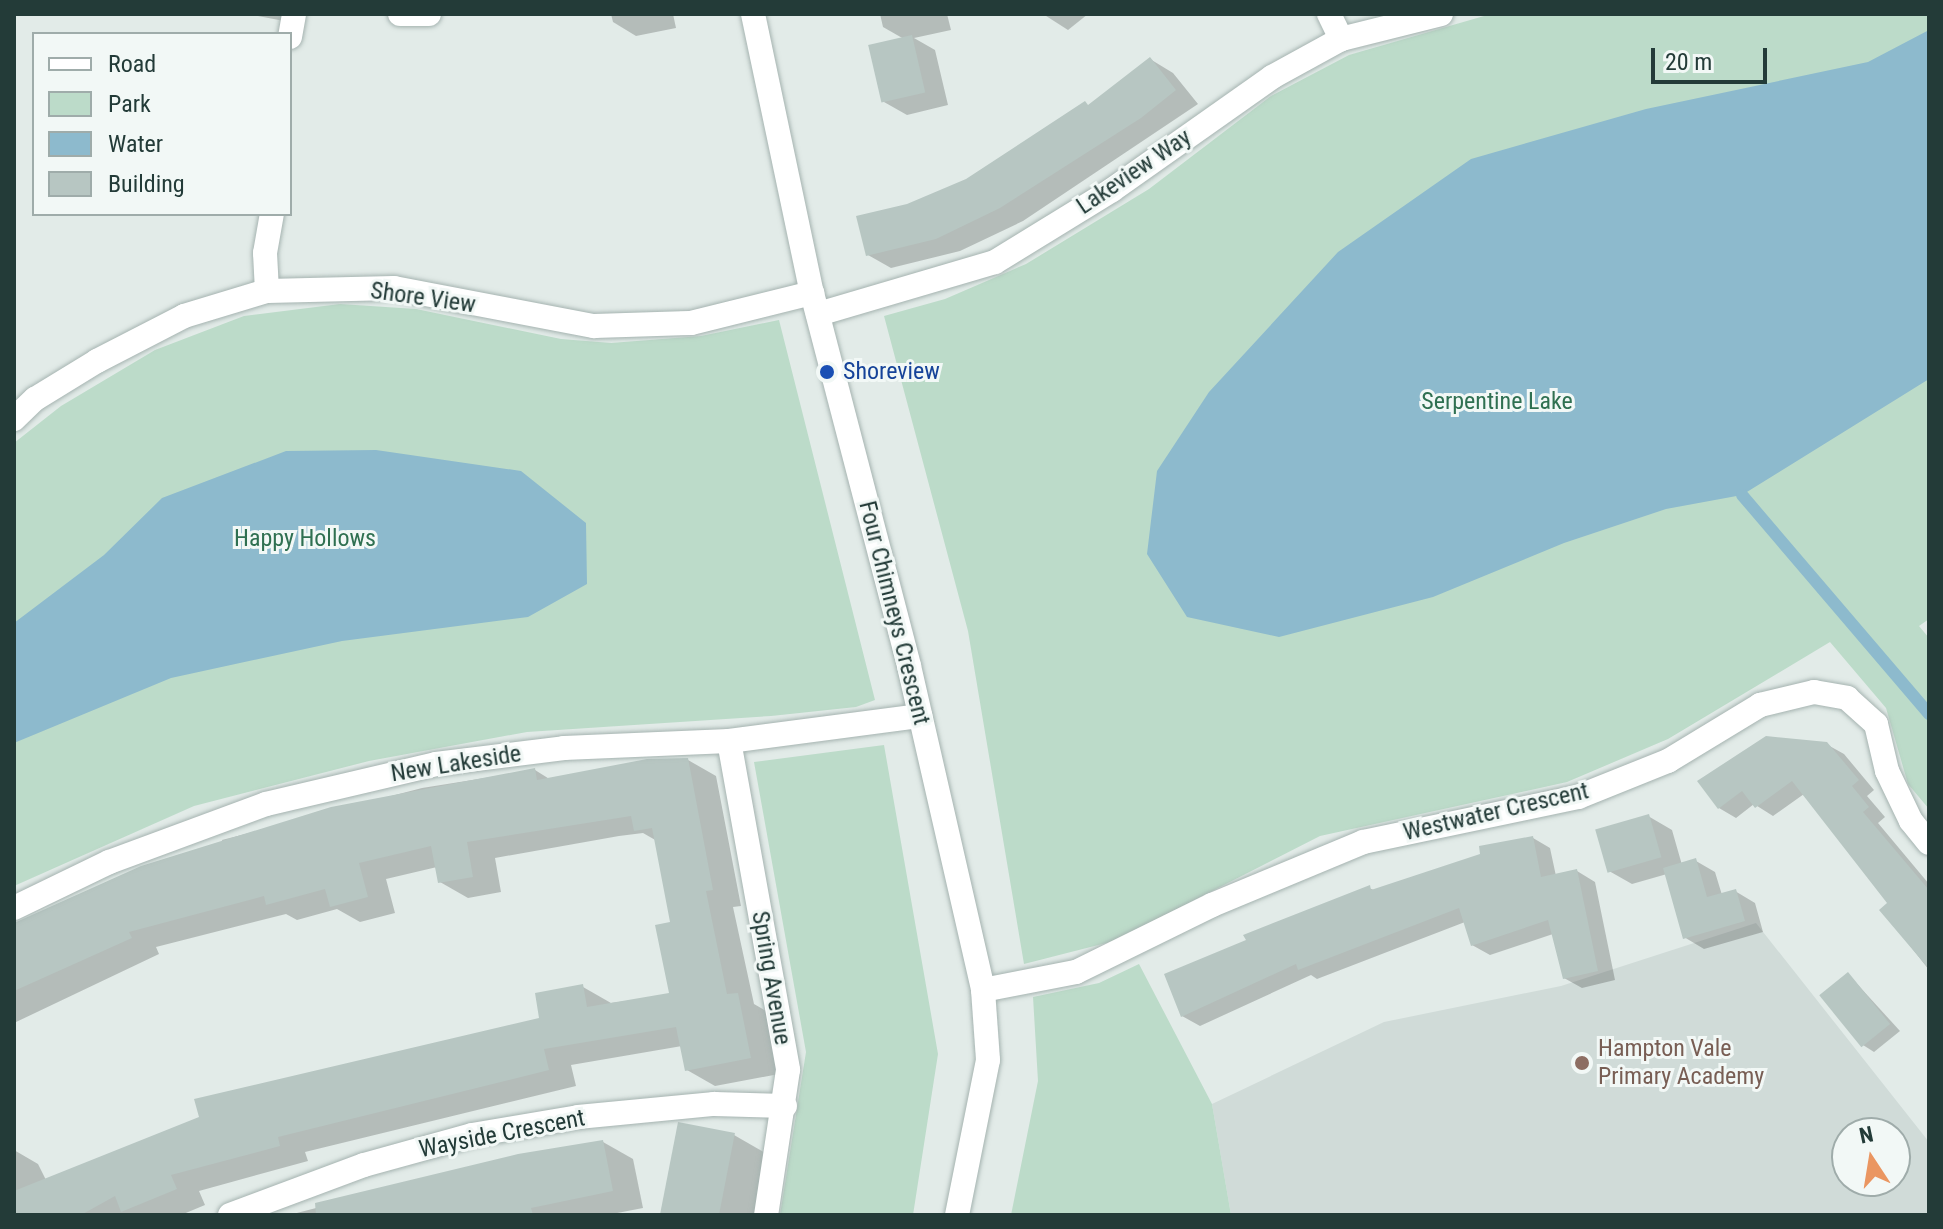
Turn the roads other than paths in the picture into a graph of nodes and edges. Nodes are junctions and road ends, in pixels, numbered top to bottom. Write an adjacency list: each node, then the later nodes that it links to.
1 (400, 14): 2 (street)
2 (429, 14)
3 (753, 14): 9 (street, Four Chimneys Crescent)
4 (1329, 14): 6 (street)
5 (1441, 14): 6 (street, Lakeview Way)
6 (1341, 39): 9 (street, Lakeview Way)
7 (272, 216): 8 (street)
8 (267, 291): 9 (street, Shore View); 10 (street, Shore View)
9 (815, 304): 11 (street, Four Chimneys Crescent)
10 (14, 419)
11 (920, 716): 12 (street, New Lakeside); 15 (street, Four Chimneys Crescent)
12 (729, 741): 14 (street, New Lakeside); 16 (street, Spring Avenue)
13 (1929, 843): 15 (street, Westwater Crescent)
14 (14, 908)
15 (983, 990): 19 (street, Four Chimneys Crescent)
16 (785, 1106): 17 (street, Wayside Crescent); 18 (street, Spring Avenue)
17 (230, 1215)
18 (766, 1215)
19 (957, 1215)

